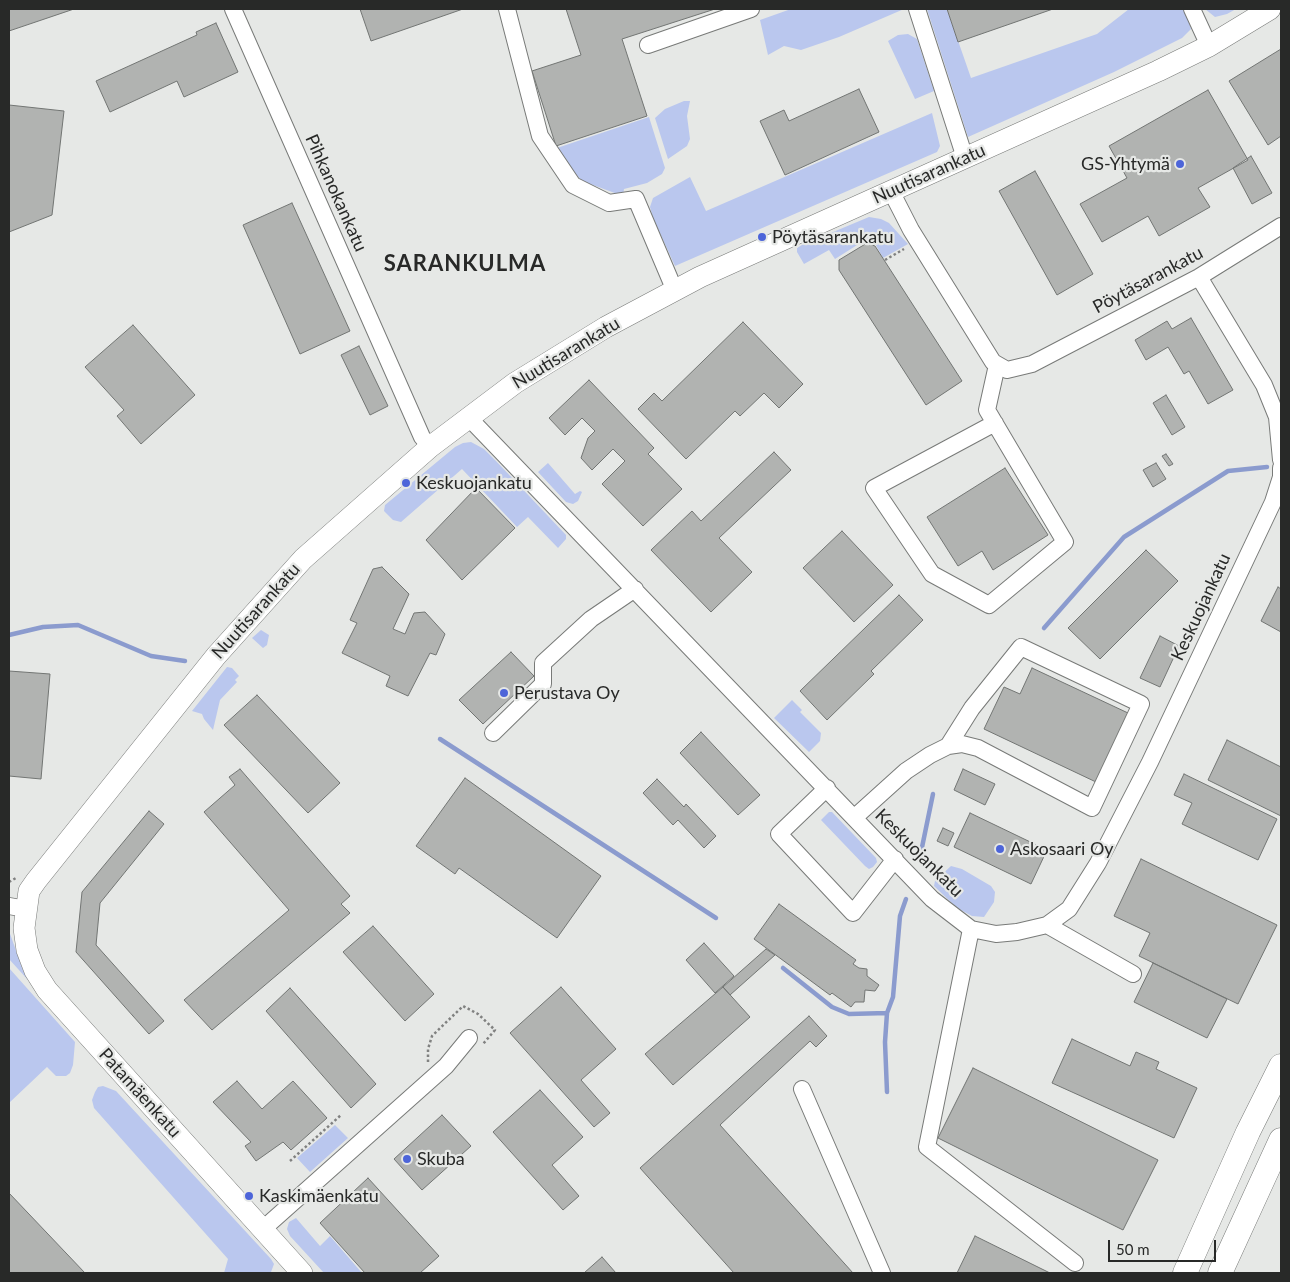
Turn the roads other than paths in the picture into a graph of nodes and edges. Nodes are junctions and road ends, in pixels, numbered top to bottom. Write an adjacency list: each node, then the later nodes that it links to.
1 (233, 9): 17 (street, Pihkanokankatu)
2 (507, 9): 13 (street)
3 (751, 9): 7 (street)
4 (917, 9): 9 (street)
5 (1192, 9): 8 (street)
6 (1270, 9): 8 (main road, Nuutisarankatu)
7 (648, 45)
8 (1209, 46): 9 (main road, Nuutisarankatu)
9 (964, 158): 10 (main road, Nuutisarankatu)
10 (891, 191): 13 (main road, Nuutisarankatu); 14 (street)
11 (1281, 226): 12 (street, Pöytäsarankatu)
12 (1199, 277): 14 (street, Pöytäsarankatu); 18 (street)
13 (675, 291): 15 (main road, Nuutisarankatu)
14 (997, 365): 16 (street)
15 (469, 418): 17 (main road, Nuutisarankatu); 21 (street, Keskuojankatu)
16 (995, 423): 16 (street)
17 (430, 447): 27 (main road, Nuutisarankatu)
18 (1281, 460)
19 (1281, 468): 20 (street, Keskuojankatu)
20 (1281, 477): 28 (street, Keskuojankatu)
21 (635, 590): 22 (street); 24 (street, Keskuojankatu)
22 (493, 732)
23 (948, 746): 23 (street); 25 (street)
24 (827, 788): 25 (street, Keskuojankatu); 26 (street)
25 (855, 817): 26 (street, Keskuojankatu)
26 (895, 859): 29 (street, Keskuojankatu)
27 (17, 908): 35 (main road, Patamäenkatu)
28 (1047, 925): 29 (street, Keskuojankatu); 30 (street)
29 (971, 930): 36 (street)
30 (1133, 974)
31 (469, 1038): 35 (street)
32 (1281, 1066): 39 (highway)
33 (802, 1089): 38 (street)
34 (1281, 1140): 40 (highway)
35 (263, 1229): 37 (main road, Patamäenkatu)
36 (1075, 1263)
37 (302, 1273)
38 (882, 1273)
39 (1185, 1273)
40 (1220, 1273)

